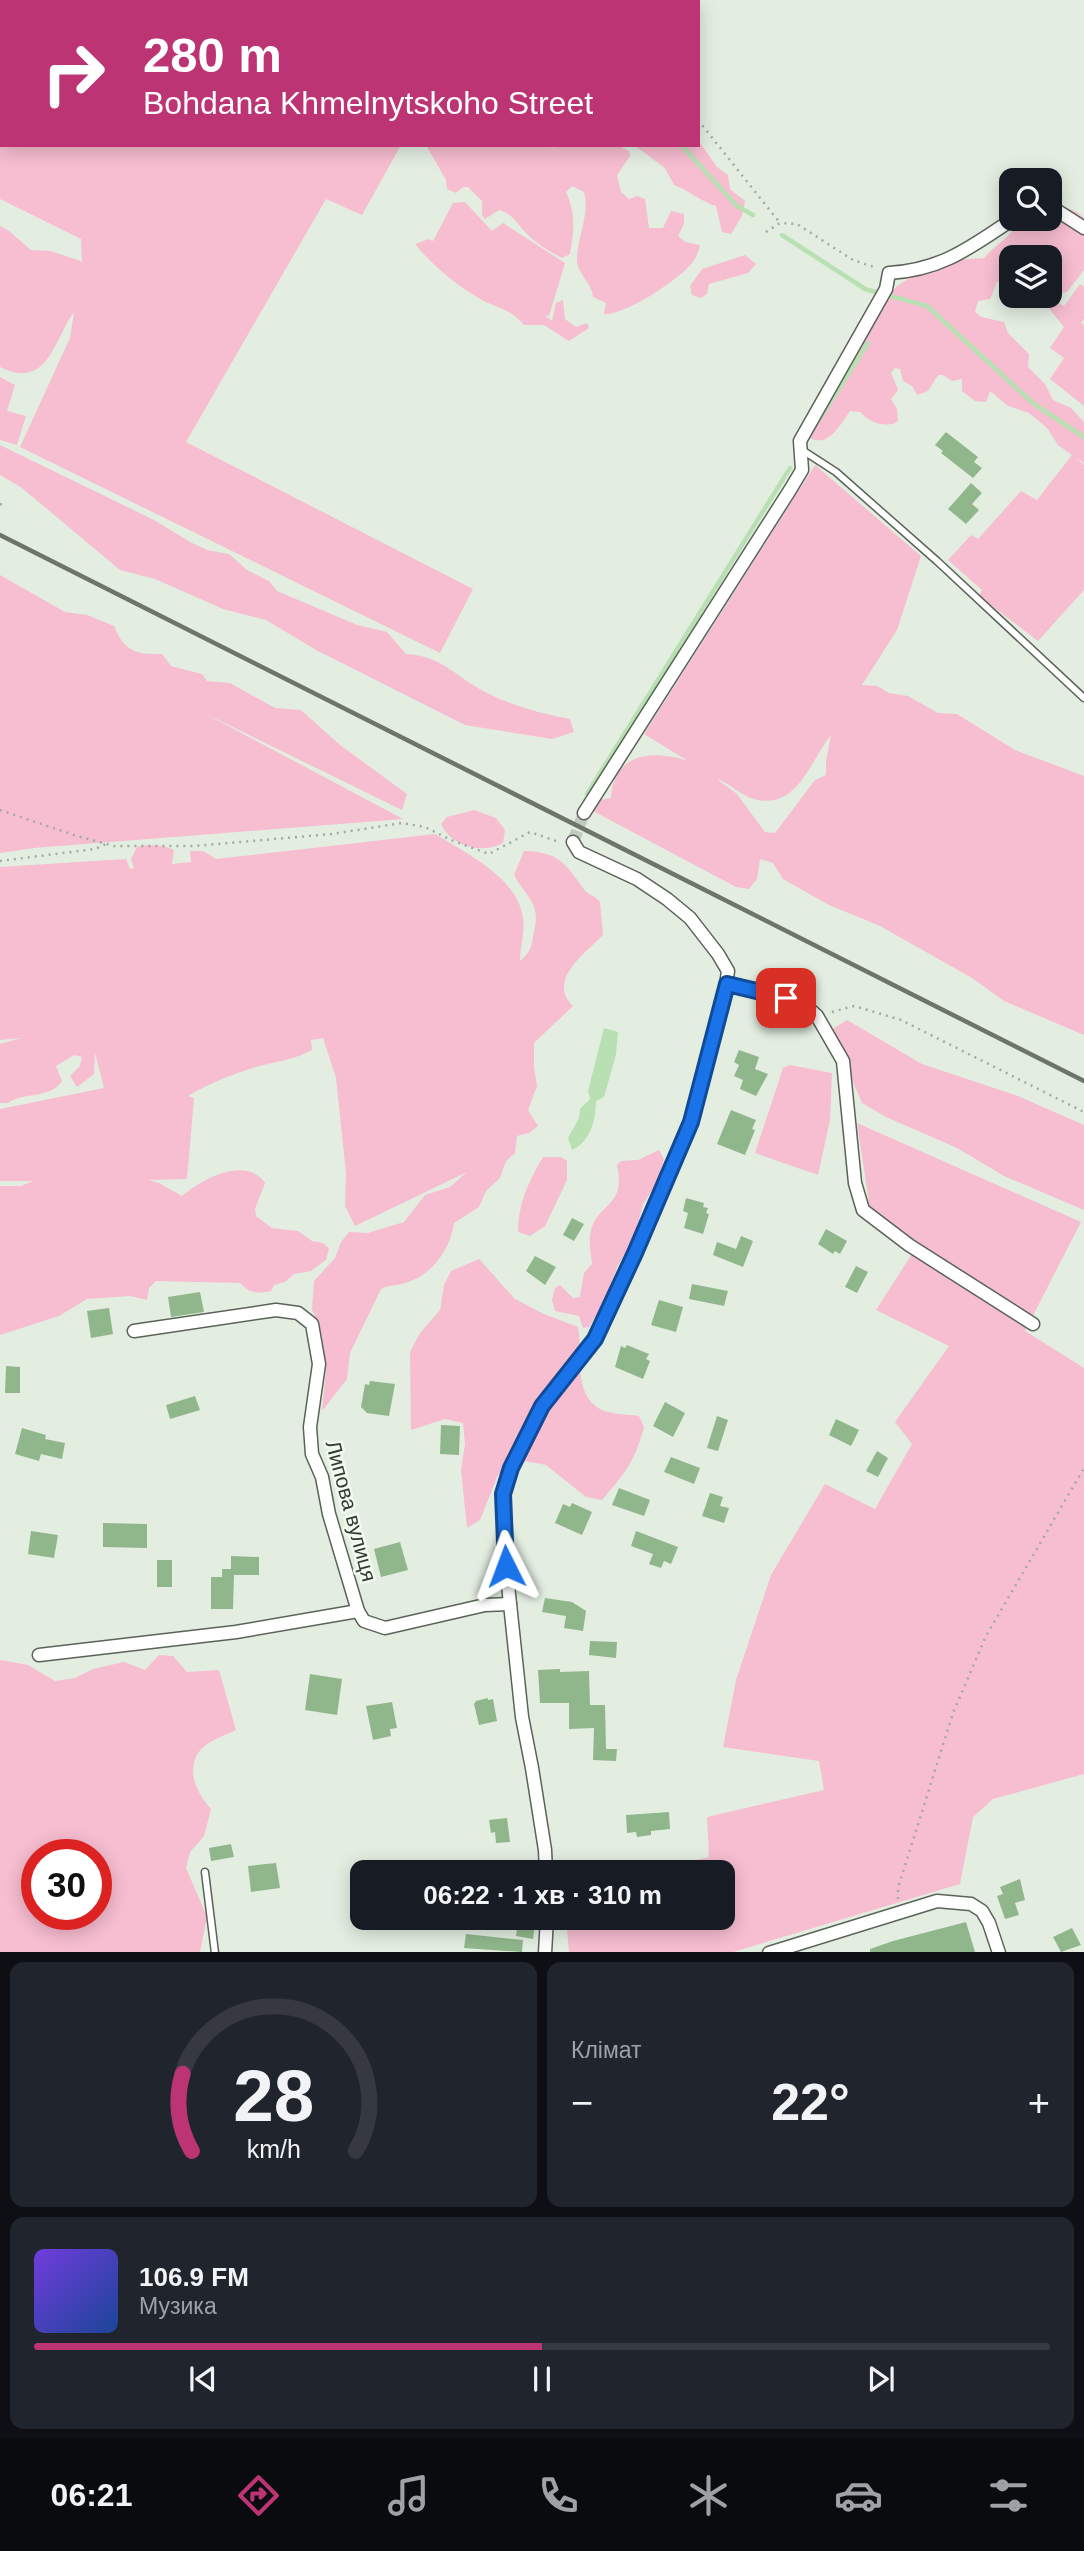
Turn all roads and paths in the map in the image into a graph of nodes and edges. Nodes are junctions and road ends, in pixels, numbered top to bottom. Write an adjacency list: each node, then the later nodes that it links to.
1 (700, 123): 3 (path)
2 (1062, 214): 5 (street)
3 (780, 223): 6 (path); 7 (path)
4 (999, 228): 7 (street)
5 (1084, 228)
6 (766, 232)
7 (889, 273): 8 (street)
8 (801, 449): 9 (lane); 11 (street)
9 (1084, 698)
10 (0, 810): 13 (path)
11 (584, 813)
12 (573, 842): 13 (path); 15 (street)
13 (106, 844): 14 (path)
14 (0, 861)
15 (727, 984): 16 (street); 21 (street)
16 (817, 1016): 17 (path); 18 (street)
17 (1084, 1112)
18 (1033, 1324)
19 (134, 1331): 22 (street, Липова вулиця)
20 (1084, 1468): 26 (path)
21 (510, 1604): 22 (street); 24 (street)
22 (358, 1611): 23 (street, Липова вулиця)
23 (39, 1655)
24 (545, 1860)
25 (205, 1872): 28 (lane)
26 (899, 1913): 30 (street); 31 (street)
27 (546, 1930): 29 (street)
28 (215, 1952)
29 (545, 1952)
30 (769, 1952)
31 (999, 1952)

